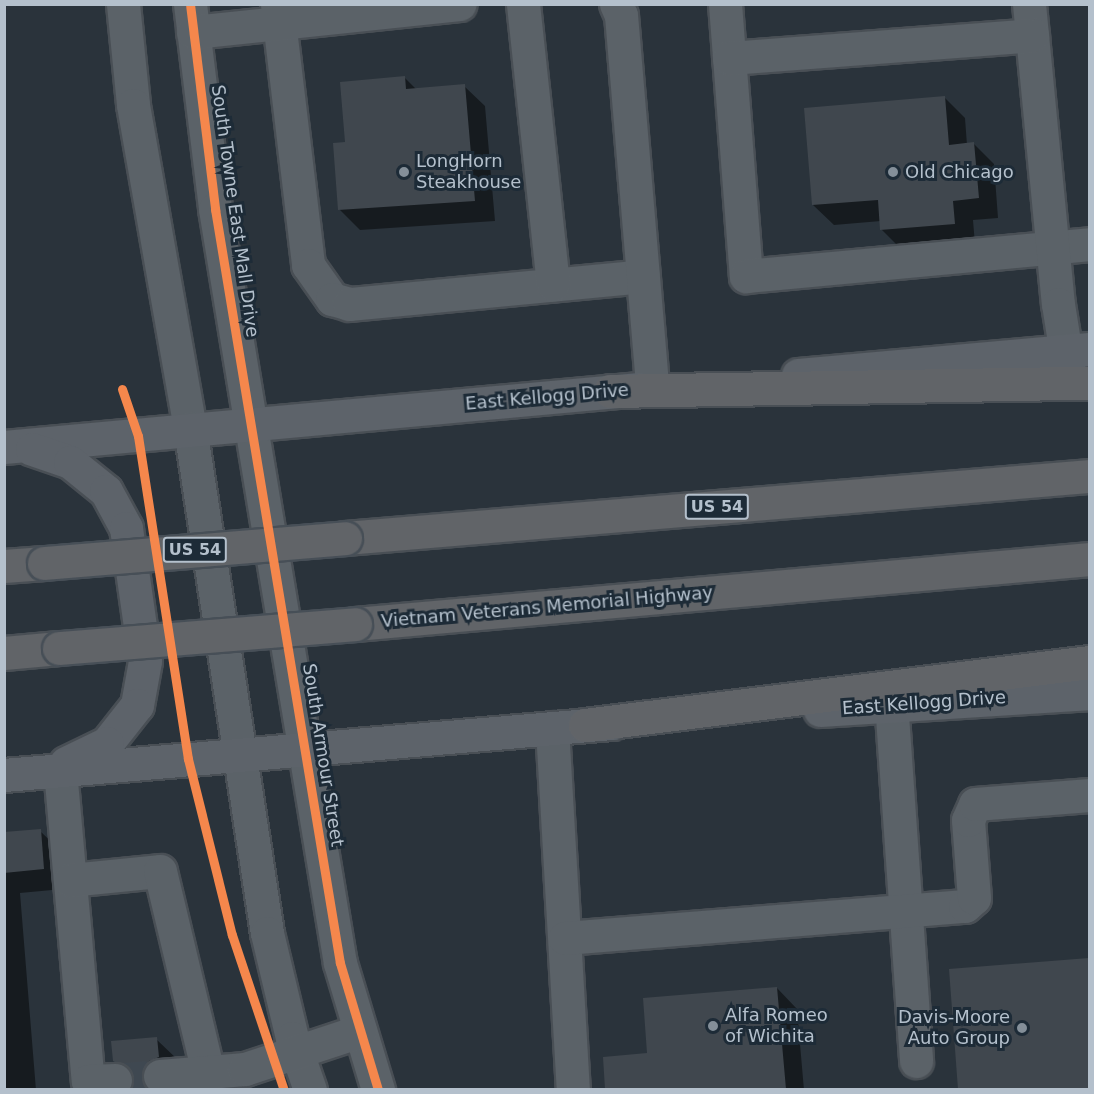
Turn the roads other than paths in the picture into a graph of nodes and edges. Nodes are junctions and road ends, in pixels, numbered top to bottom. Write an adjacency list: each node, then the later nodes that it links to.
1 (123, 4): 19 (street)
2 (460, 4): 6 (street)
3 (523, 4): 13 (street)
4 (616, 4): 12 (street)
5 (725, 4): 9 (street)
6 (278, 13): 7 (street); 13 (street)
7 (191, 18): 18 (street, South Towne East Mall Drive)
8 (1030, 20): 9 (street); 11 (street)
9 (729, 58): 11 (street)
10 (1089, 244): 11 (street)
11 (1053, 247): 14 (street)
12 (643, 276): 13 (street); 16 (street)
13 (554, 284)
14 (1077, 350): 15 (street); 16 (main road, East Kellogg Drive)
15 (1080, 383): 17 (highway)
16 (652, 388): 17 (main road, East Kellogg Drive)
17 (610, 391): 18 (main road, East Kellogg Drive)
18 (251, 422): 19 (main road, East Kellogg Drive); 30 (street, South Armour Street)
19 (190, 428): 20 (main road, East Kellogg Drive); 31 (street)
20 (13, 446): 32 (main road)
21 (1089, 476): 23 (highway, US 54, bridge)
22 (1089, 559): 24 (highway, Vietnam Veterans Memorial Highway, bridge)
23 (4, 566)
24 (4, 653)
25 (1089, 662): 27 (highway)
26 (1089, 693): 27 (main road, East Kellogg Drive)
27 (890, 696): 28 (highway); 36 (street)
28 (585, 725): 29 (main road)
29 (552, 728): 30 (main road); 37 (street)
30 (306, 749): 31 (main road); 38 (street, South Armour Street)
31 (238, 755): 32 (main road); 39 (street)
32 (56, 770): 33 (main road); 35 (street)
33 (4, 775)
34 (1089, 795): 36 (street)
35 (70, 880): 41 (street); 44 (street)
36 (906, 912): 37 (street); 40 (street)
37 (565, 938): 47 (street)
38 (360, 1031): 39 (street); 46 (street, South Armour Street)
39 (297, 1052): 43 (street); 45 (street)
40 (915, 1061)
41 (208, 1072): 42 (street); 43 (street)
42 (160, 1076)
43 (249, 1079)
44 (115, 1080)
45 (310, 1089)
46 (378, 1089)
47 (573, 1089)

